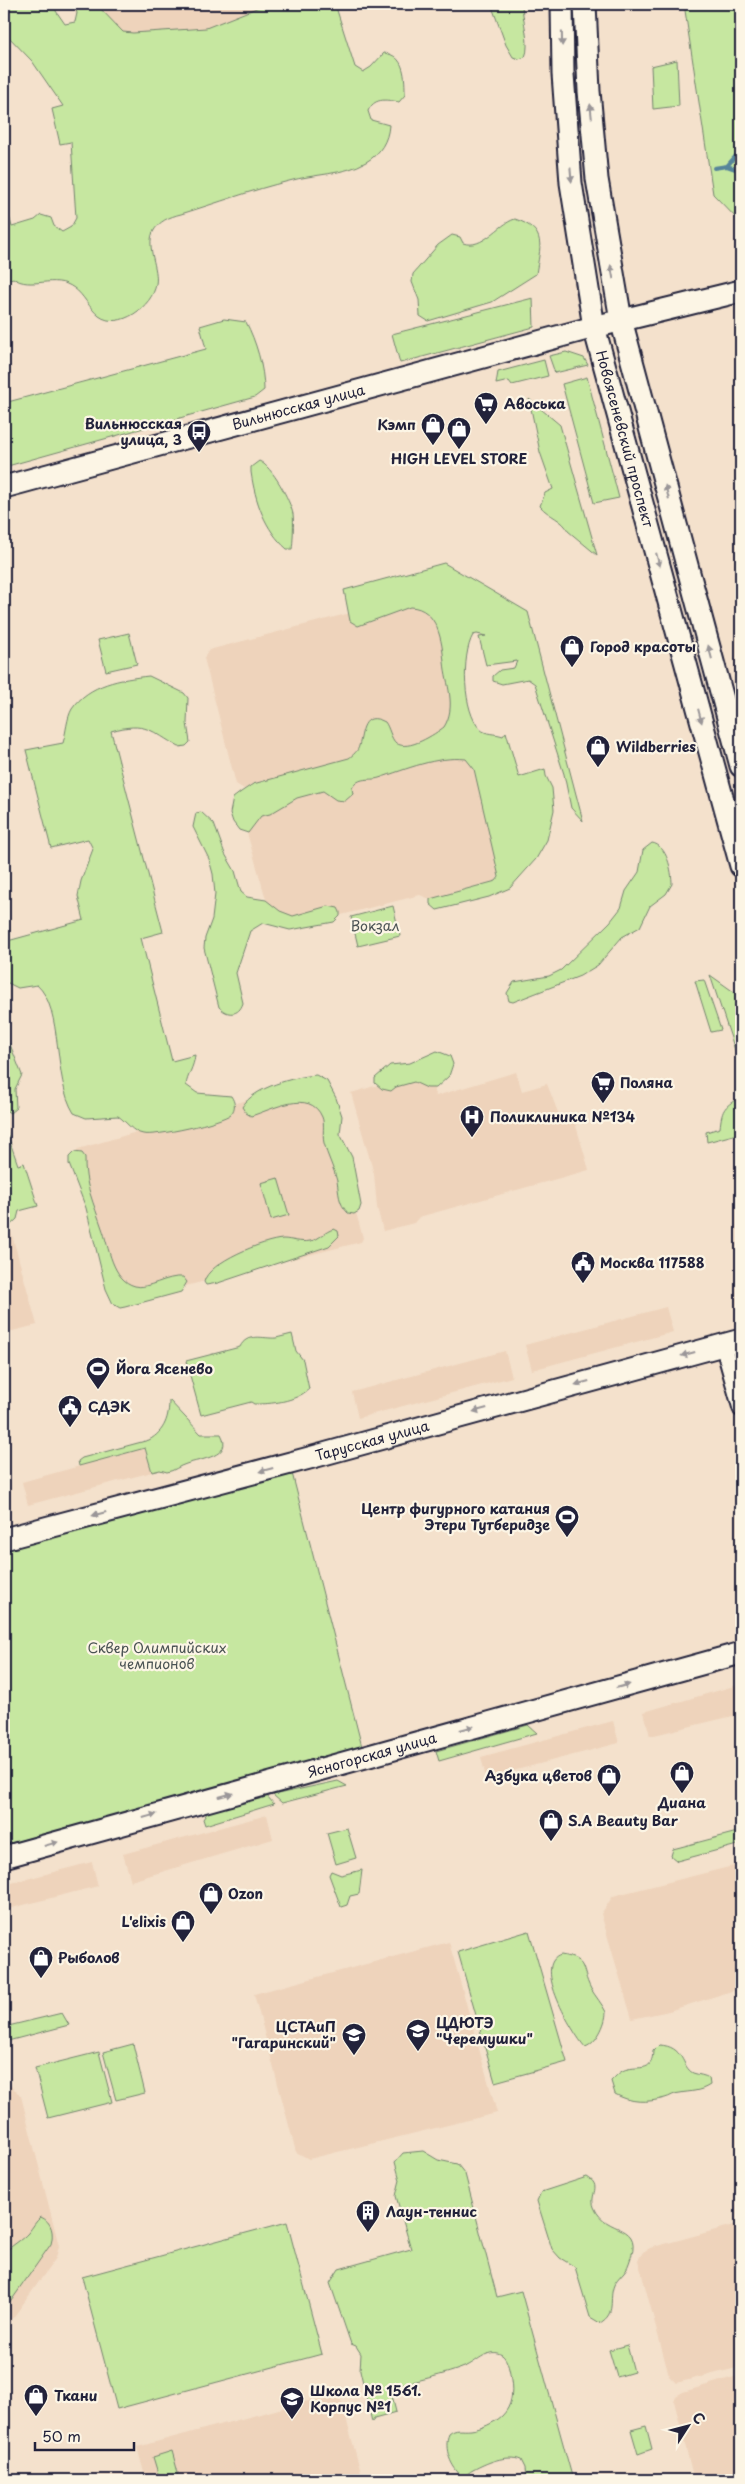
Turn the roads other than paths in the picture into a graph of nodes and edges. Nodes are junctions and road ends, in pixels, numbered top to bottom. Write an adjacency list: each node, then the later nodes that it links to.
1 (562, 4): 5 (main road, Новоясеневский проспект, one-way to 5)
2 (585, 4): 4 (main road, Новоясеневский проспект, one-way to 2)
3 (741, 291): 4 (main road, Вильнюсская улица)
4 (621, 320): 5 (main road, Вильнюсская улица); 7 (main road, Новоясеневский проспект, one-way to 4)
5 (594, 327): 6 (main road, Вильнюсская улица); 8 (main road, Новоясеневский проспект, one-way to 8)
6 (4, 487)
7 (741, 766)
8 (741, 866)
9 (732, 1342): 10 (street); 11 (main road, Тарусская улица, one-way to 11)
10 (741, 1409)
11 (4, 1539)
12 (741, 1653): 13 (main road, Ясногорская улица, one-way to 12)
13 (4, 1857)

